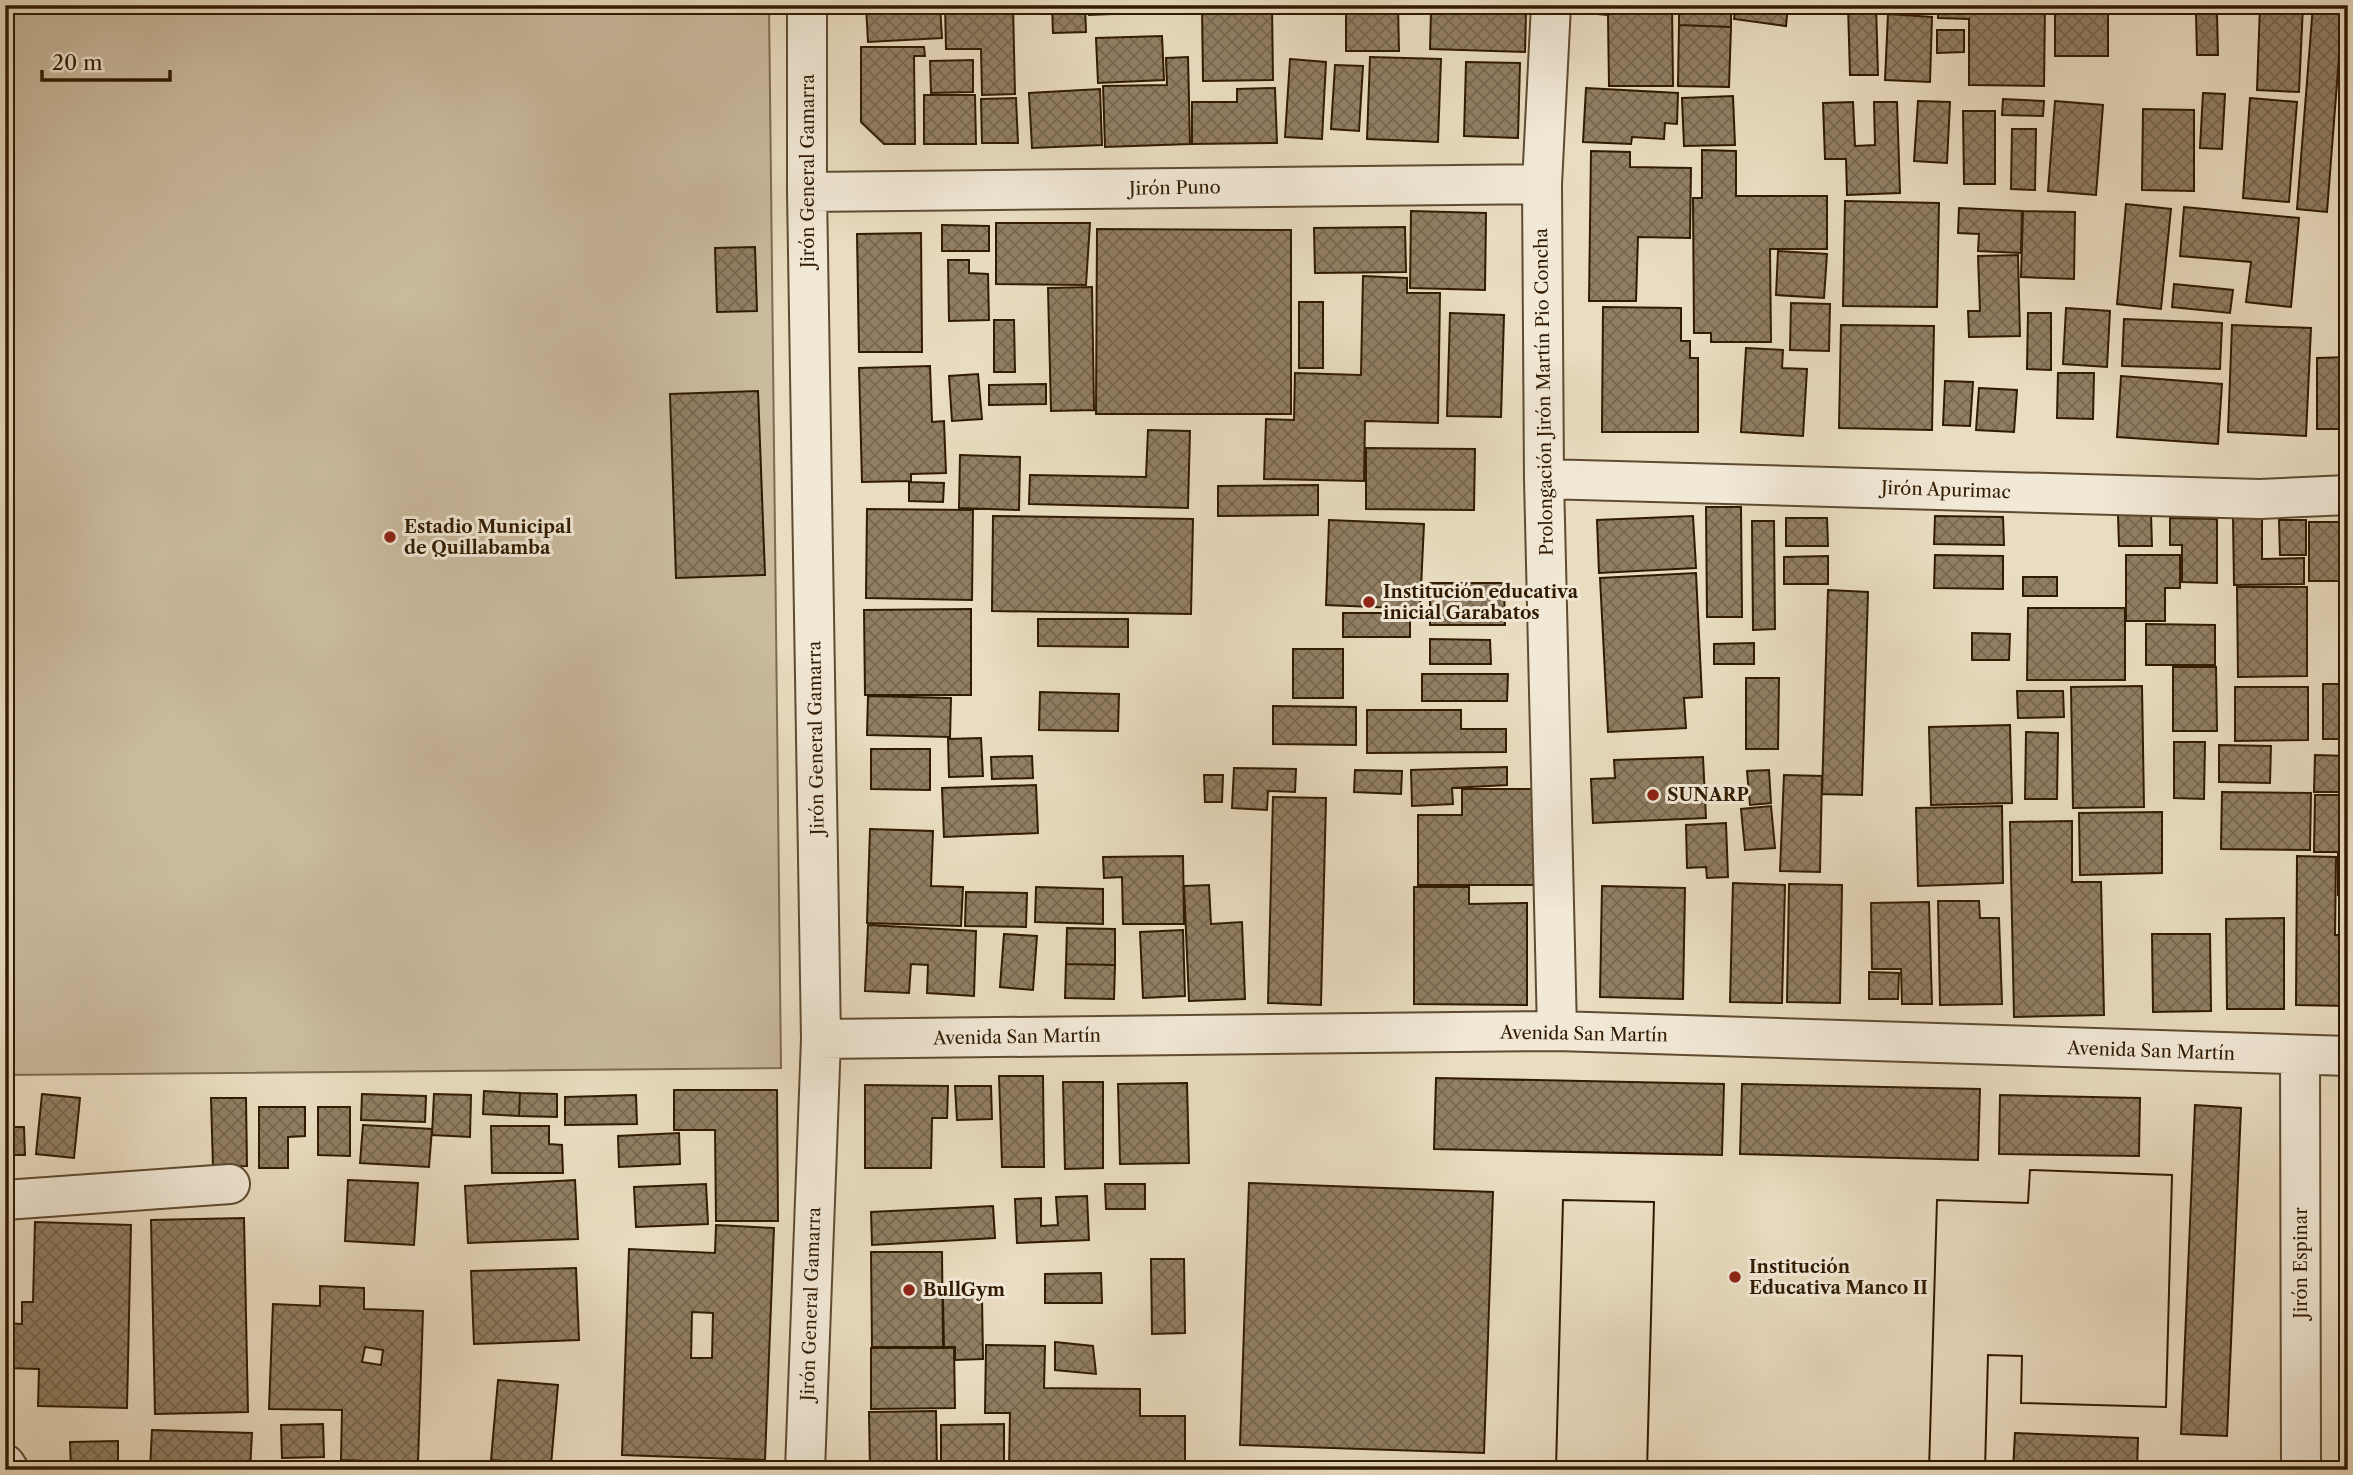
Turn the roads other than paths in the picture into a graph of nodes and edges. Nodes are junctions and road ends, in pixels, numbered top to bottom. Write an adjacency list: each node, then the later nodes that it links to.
1 (807, 5): 4 (street, Jirón General Gamarra)
2 (1551, 5): 3 (street, Prolongación Jirón Martín Pio Concha)
3 (1542, 184): 4 (street, Jirón Puno); 5 (street, Prolongación Jirón Martín Pio Concha)
4 (807, 192): 8 (street, Jirón General Gamarra)
5 (1544, 478): 6 (street, Jirón Apurimac); 7 (street, Prolongación Jirón Martín Pio Concha)
6 (2348, 495)
7 (1557, 1031): 8 (street, Avenida San Martín); 9 (street, Avenida San Martín)
8 (821, 1040): 15 (street, Jirón General Gamarra)
9 (2300, 1056): 10 (street, Avenida San Martín); 16 (street, Jirón Espinar)
10 (2348, 1056)
11 (230, 1184): 12 (street)
12 (5, 1200)
13 (5, 1465): 14 (street)
14 (9, 1470)
15 (805, 1470)
16 (2301, 1470)

